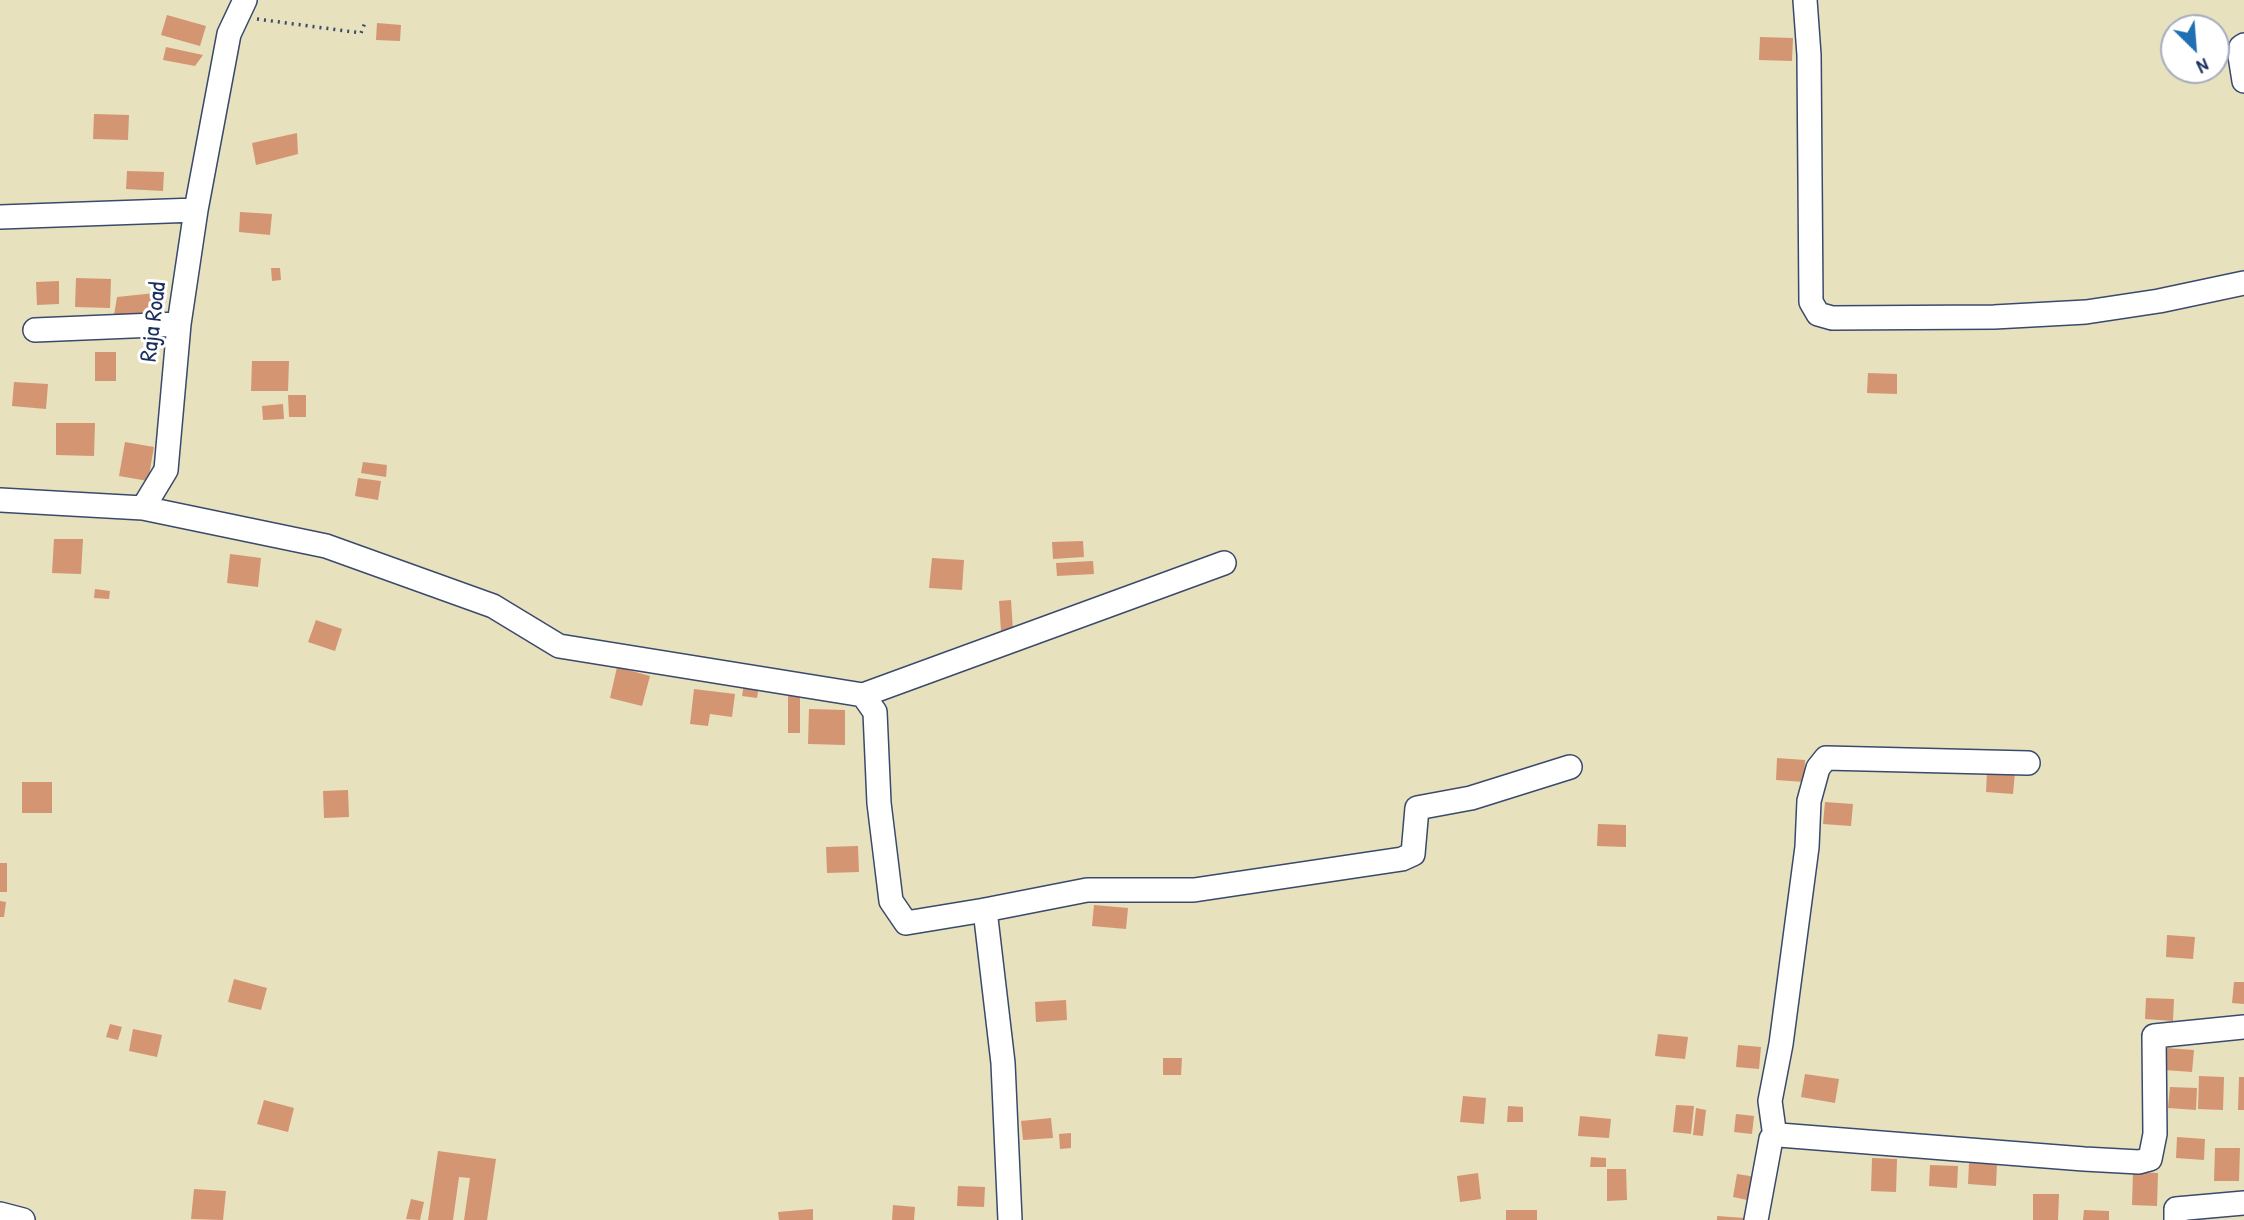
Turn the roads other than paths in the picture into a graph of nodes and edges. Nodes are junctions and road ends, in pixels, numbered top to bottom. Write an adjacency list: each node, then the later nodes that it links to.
1 (1805, 0): 7 (street)
2 (241, 8): 5 (street, Raja Road)
3 (2244, 45): 4 (street)
4 (2244, 81)
5 (196, 210): 6 (street); 8 (street, Raja Road)
6 (0, 217)
7 (2244, 283)
8 (179, 324): 9 (street); 11 (street, Raja Road)
9 (35, 330)
10 (0, 500): 11 (street)
11 (143, 508): 13 (street)
12 (1224, 563): 13 (street)
13 (863, 695): 16 (street)
14 (2028, 762): 18 (street)
15 (1570, 767): 16 (street)
16 (985, 910): 22 (street)
17 (2244, 1027): 18 (street)
18 (1775, 1137): 23 (street)
19 (2244, 1203): 24 (street)
20 (0, 1214): 21 (street)
21 (23, 1220)
22 (1010, 1220)
23 (1756, 1220)
24 (2176, 1220)

